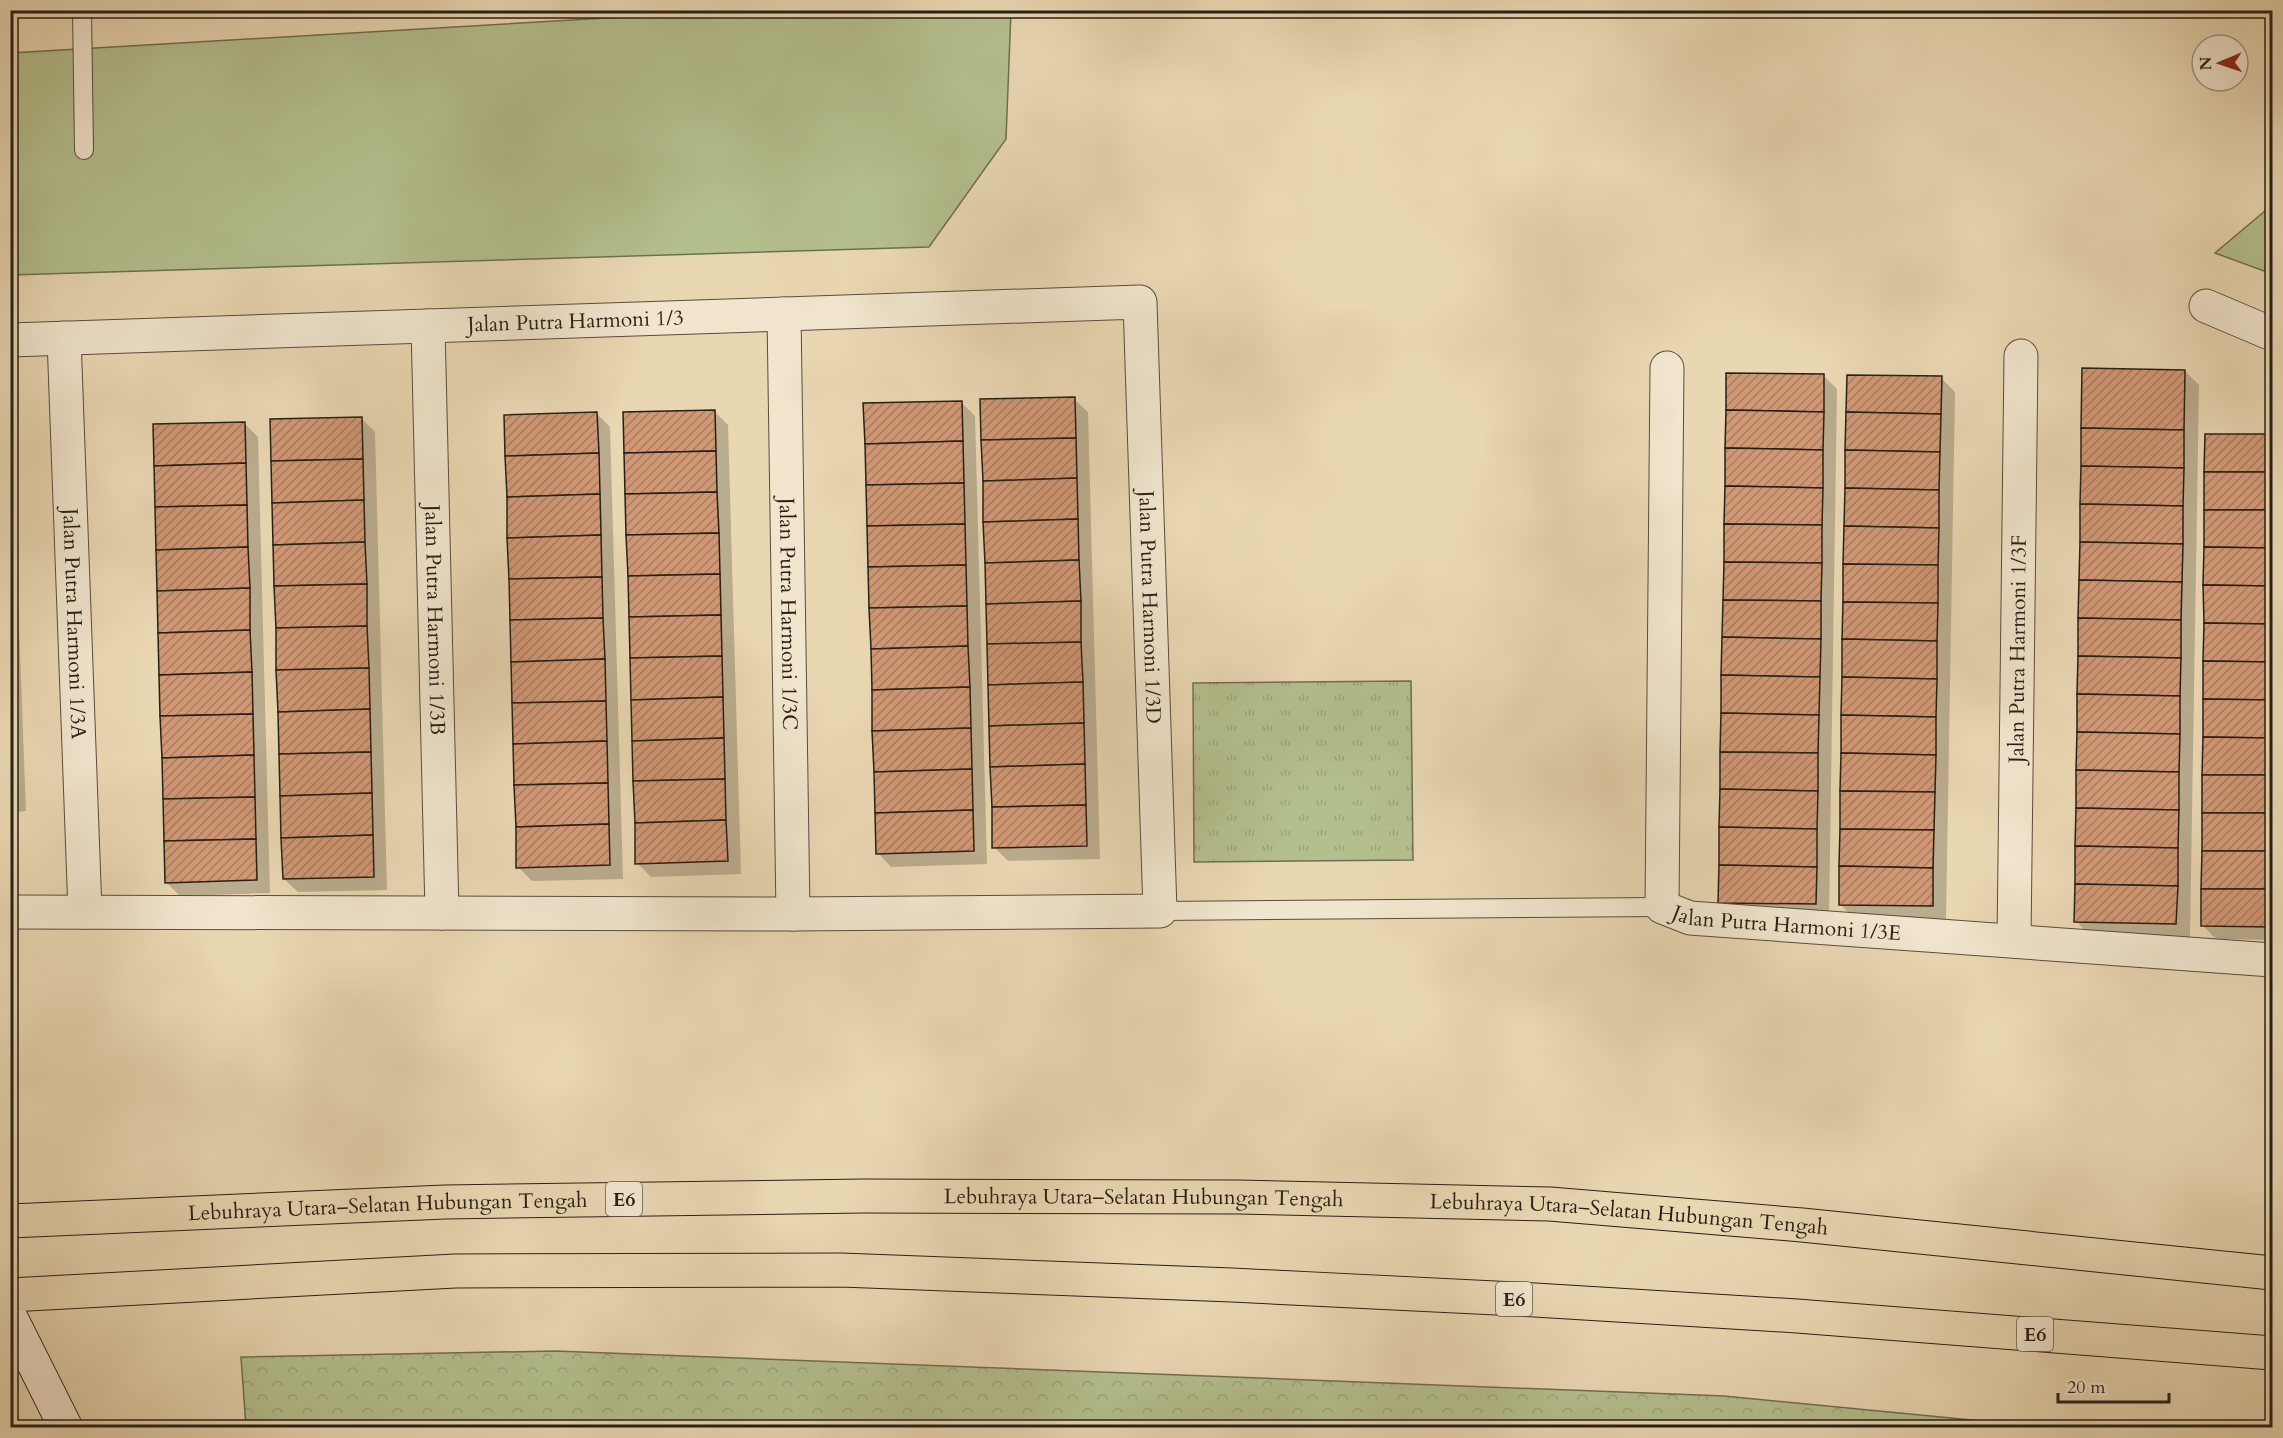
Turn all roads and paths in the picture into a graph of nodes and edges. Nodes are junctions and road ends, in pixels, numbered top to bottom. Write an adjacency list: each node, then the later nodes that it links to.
1 (82, 10): 2 (lane)
2 (84, 150)
3 (1140, 302): 5 (street, Jalan Putra Harmoni 1/3); 13 (street, Jalan Putra Harmoni 1/3D)
4 (2206, 306): 7 (street)
5 (784, 314): 6 (street, Jalan Putra Harmoni 1/3); 17 (street, Jalan Putra Harmoni 1/3C)
6 (428, 326): 8 (street, Jalan Putra Harmoni 1/3); 16 (street, Jalan Putra Harmoni 1/3B)
7 (2272, 333)
8 (64, 338): 9 (street, Jalan Putra Harmoni 1/3); 15 (street, Jalan Putra Harmoni 1/3A)
9 (10, 340)
10 (2021, 356): 18 (street, Jalan Putra Harmoni 1/3F)
11 (1667, 368): 12 (street, Jalan Putra Harmoni 1/3E)
12 (1662, 907): 13 (lane); 18 (street, Jalan Putra Harmoni 1/3E)
13 (1160, 911): 17 (street)
14 (10, 912): 15 (street)
15 (85, 912): 16 (street)
16 (442, 913): 17 (street)
17 (793, 914)
18 (2014, 941): 19 (street, Jalan Putra Harmoni 1/3E)
19 (2272, 960)
20 (10, 1221): 21 (highway, Lebuhraya Utara–Selatan Hubungan Tengah / E6)
21 (2272, 1272)
22 (10, 1294): 24 (highway, E6)
23 (10, 1316): 25 (street)
24 (2272, 1353)
25 (66, 1428)

